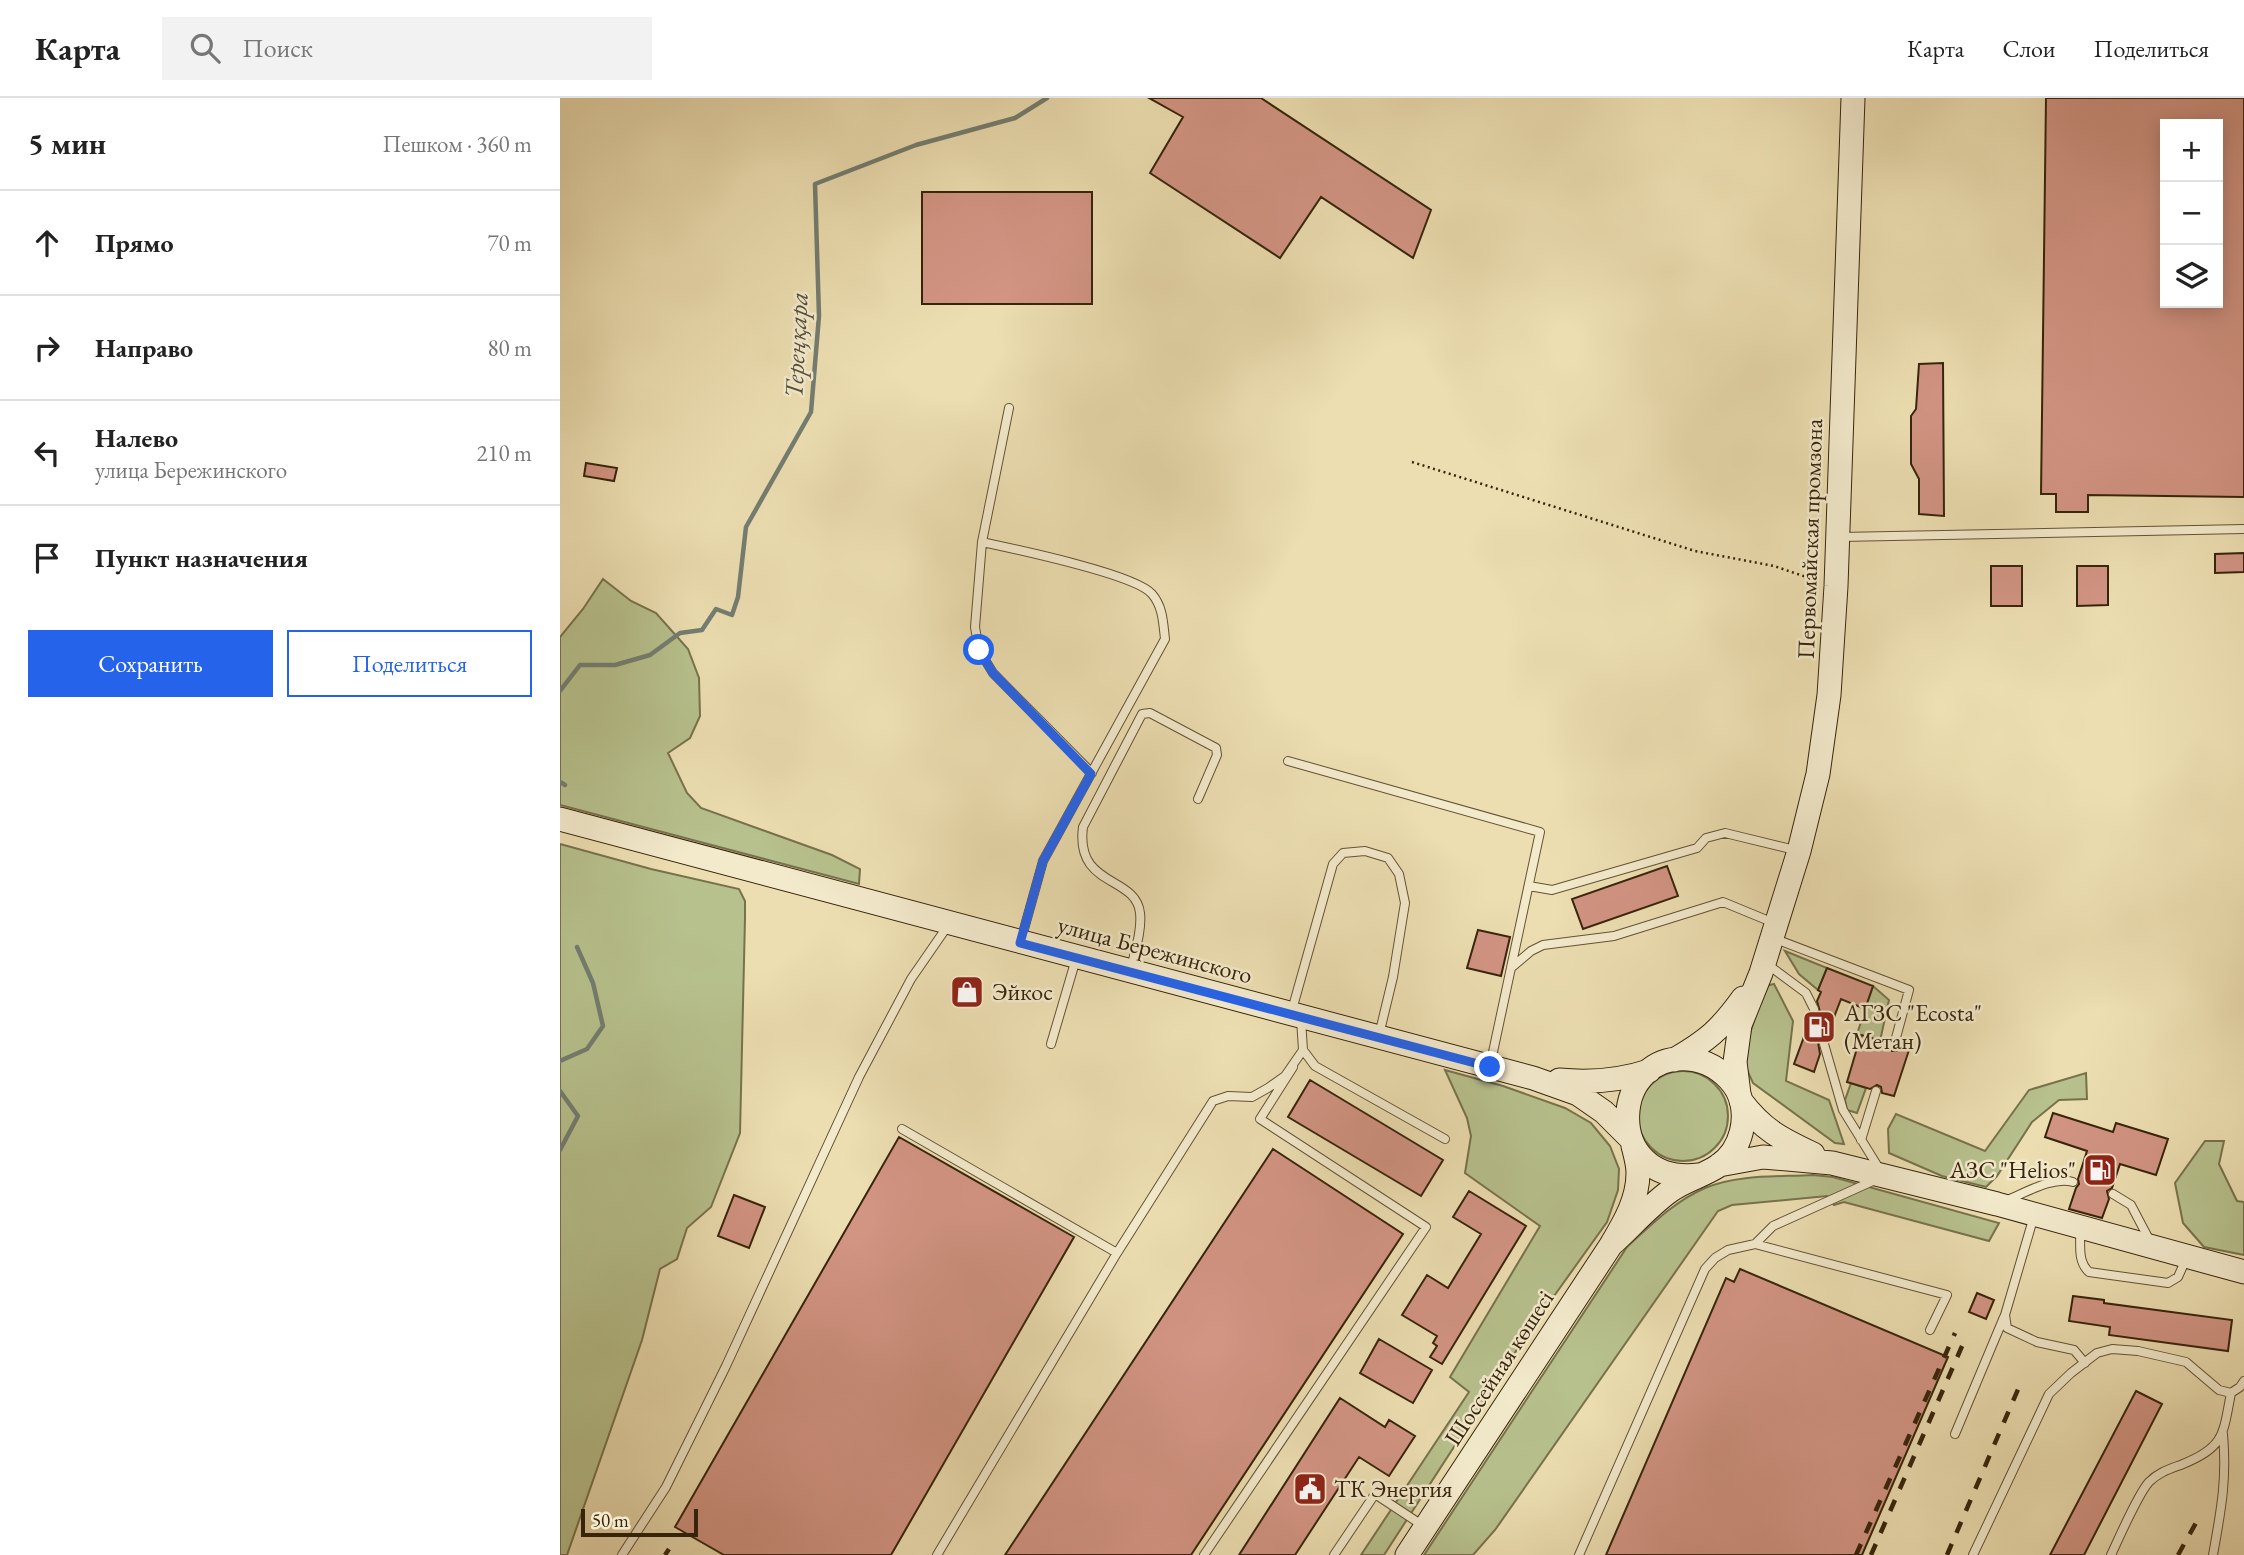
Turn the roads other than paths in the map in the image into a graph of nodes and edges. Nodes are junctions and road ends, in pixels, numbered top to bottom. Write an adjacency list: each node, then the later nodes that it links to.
1 (1853, 98): 4 (main road, Первомайская промзона)
2 (1009, 408): 5 (lane)
3 (2244, 529): 4 (lane)
4 (1837, 537): 10 (main road, Первомайская промзона)
5 (982, 541): 7 (lane); 7 (lane)
6 (1288, 761): 11 (lane)
7 (1091, 774): 14 (lane)
8 (1198, 799): 18 (lane)
9 (560, 819): 12 (main road, улица Бережинского)
10 (1799, 851): 11 (lane); 13 (main road, Первомайская промзона)
11 (1529, 886): 16 (lane)
12 (949, 924): 14 (main road, улица Бережинского); 59 (lane)
13 (1775, 931): 16 (lane); 17 (main road, Первомайская промзона); 24 (lane)
14 (1020, 943): 15 (main road, улица Бережинского)
15 (1077, 957): 18 (main road, улица Бережинского); 22 (lane)
16 (1511, 968): 28 (lane)
17 (1763, 968): 19 (lane); 26 (main road); 32 (main road)
18 (1131, 971): 20 (main road, улица Бережинского)
19 (1814, 1009)
20 (1296, 1014): 21 (main road, улица Бережинского); 21 (lane); 25 (lane)
21 (1378, 1036): 28 (main road, улица Бережинского)
22 (1051, 1044)
23 (1824, 1044): 35 (lane)
24 (1894, 1045)
25 (1303, 1051): 27 (lane); 34 (lane)
26 (1674, 1060): 29 (main road); 32 (main road)
27 (1293, 1067): 48 (lane); 61 (lane)
28 (1490, 1067): 30 (main road, улица Бережинского)
29 (1649, 1071): 30 (main road); 36 (main road)
30 (1533, 1078): 36 (main road)
31 (1876, 1091): 35 (lane)
32 (1739, 1096): 37 (main road); 38 (main road)
33 (902, 1129): 48 (lane)
34 (1445, 1139)
35 (1861, 1140): 39 (lane)
36 (1631, 1142): 38 (main road); 46 (main road)
37 (1832, 1163): 38 (main road); 39 (main road)
38 (1709, 1170): 46 (main road)
39 (1883, 1175): 42 (main road); 45 (lane)
40 (2073, 1182): 42 (lane)
41 (2113, 1194): 47 (lane)
42 (1997, 1204): 43 (main road)
43 (2034, 1213): 44 (main road); 51 (lane)
44 (2080, 1227): 47 (main road); 49 (lane)
45 (1755, 1244): 52 (lane); 64 (lane)
46 (1612, 1245): 58 (main road, Шоссейная көшесі)
47 (2152, 1246): 49 (main road)
48 (1116, 1253): 60 (lane)
49 (2187, 1256): 50 (main road)
50 (2244, 1272)
51 (2005, 1315): 53 (lane); 56 (lane)
52 (1930, 1329)
53 (2085, 1363): 55 (lane); 65 (lane)
54 (2244, 1381): 55 (lane)
55 (2231, 1393): 57 (lane)
56 (1955, 1434)
57 (2222, 1434): 66 (lane); 67 (lane)
58 (1425, 1527): 62 (lane); 63 (main road, Шоссейная көшесі)
59 (622, 1555)
60 (937, 1555)
61 (1205, 1555)
62 (1334, 1555)
63 (1407, 1555)
64 (1579, 1555)
65 (1973, 1555)
66 (2111, 1555)
67 (2213, 1555)

